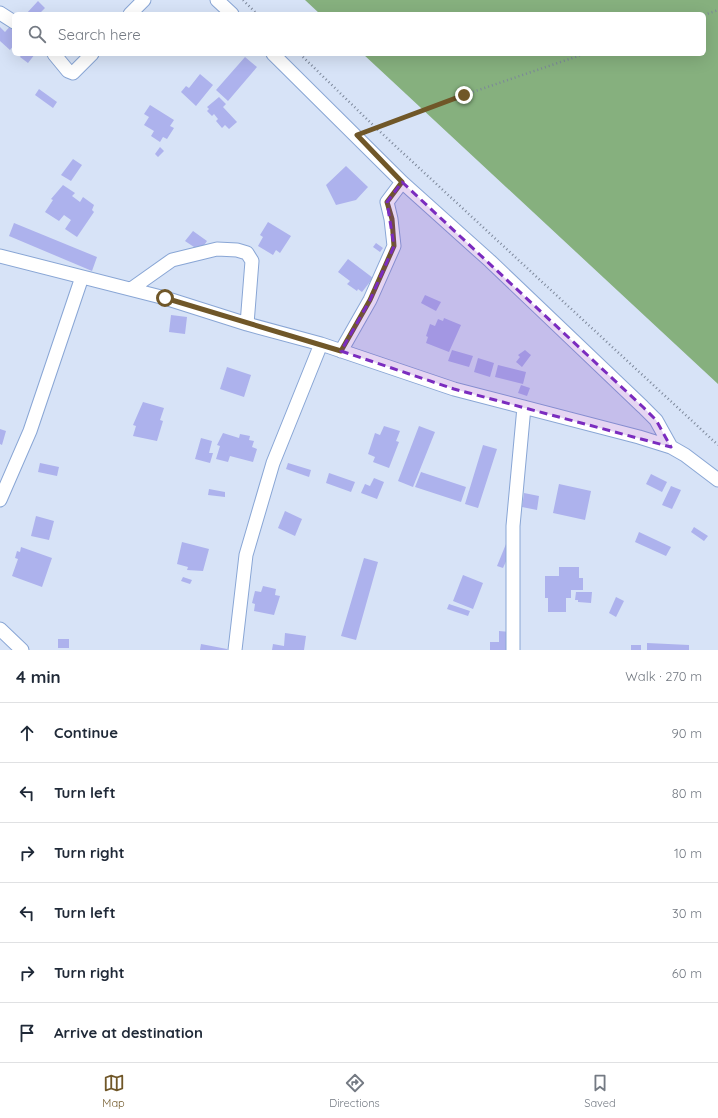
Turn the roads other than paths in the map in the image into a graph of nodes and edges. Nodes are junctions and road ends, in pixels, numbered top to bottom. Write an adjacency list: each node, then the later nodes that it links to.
1 (144, 0): 3 (street)
2 (217, 0): 4 (street)
3 (132, 12)
4 (230, 12)
5 (0, 13): 6 (street)
6 (12, 21)
7 (56, 56): 8 (street)
8 (90, 56)
9 (275, 56): 10 (street)
10 (402, 182): 16 (street); 18 (street)
11 (0, 256): 12 (street)
12 (82, 277): 13 (street); 20 (street)
13 (131, 289): 14 (street); 14 (street)
14 (248, 324): 15 (street)
15 (321, 344): 16 (street); 24 (street)
16 (341, 351): 17 (street)
17 (524, 407): 18 (street); 25 (street)
18 (671, 447): 19 (street)
19 (718, 480)
20 (3, 482): 21 (street)
21 (0, 500)
22 (0, 629): 23 (street)
23 (22, 650)
24 (235, 650)
25 (513, 650)

